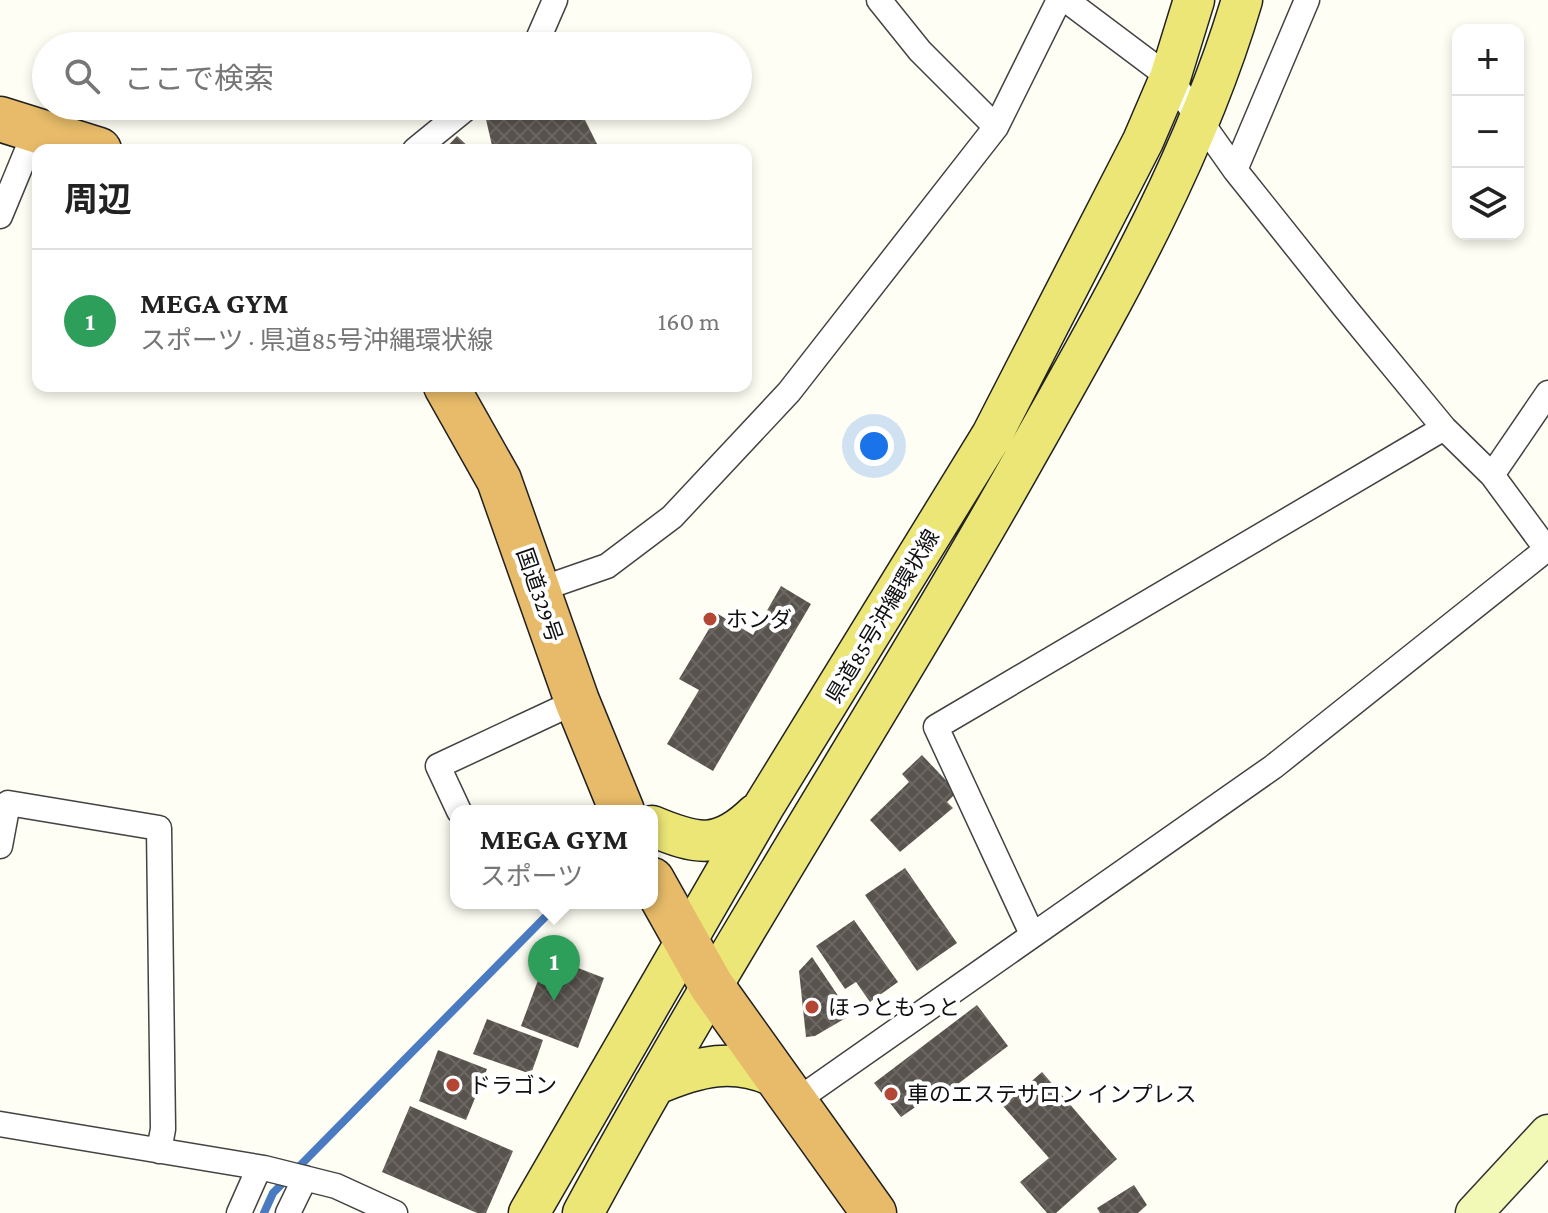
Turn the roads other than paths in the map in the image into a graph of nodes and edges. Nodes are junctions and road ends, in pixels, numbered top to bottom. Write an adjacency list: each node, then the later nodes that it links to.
1 (555, 0): 8 (street)
2 (879, 0): 13 (street)
3 (1059, 0): 13 (street)
4 (1066, 0): 9 (street)
5 (1194, 0): 9 (main road, 県道85号沖縄環状線)
6 (1242, 0): 11 (main road, 県道85号沖縄環状線)
7 (1307, 0): 16 (street)
8 (541, 32)
9 (1170, 78): 11 (street); 27 (main road, 県道85号沖縄環状線)
10 (452, 120): 15 (street)
11 (1200, 120): 16 (street); 33 (main road, 県道85号沖縄環状線)
12 (18, 124): 14 (highway); 17 (street)
13 (996, 127): 23 (street)
14 (80, 144)
15 (422, 144)
16 (1235, 170): 20 (street)
17 (0, 216)
18 (449, 392): 23 (highway, 国道329号)
19 (1548, 393): 21 (street)
20 (1444, 428): 21 (street); 31 (street)
21 (1492, 475): 22 (street)
22 (1547, 550): 31 (street)
23 (538, 590): 24 (highway, 国道329号)
24 (577, 701): 25 (street); 26 (highway, 国道329号)
25 (456, 805)
26 (622, 805)
27 (764, 806): 28 (main road); 32 (main road, 県道85号沖縄環状線)
28 (658, 828)
29 (0, 846): 38 (street)
30 (658, 891): 32 (highway)
31 (1032, 934): 35 (street)
32 (685, 943): 33 (highway); 44 (main road, 県道85号沖縄環状線)
33 (711, 985): 34 (main road, 県道85号沖縄環状線); 35 (highway)
34 (654, 1085): 35 (main road); 45 (main road, 県道85号沖縄環状線)
35 (788, 1090): 46 (highway)
36 (0, 1124): 38 (street)
37 (1548, 1133): 47 (main road)
38 (159, 1151): 39 (street)
39 (262, 1168): 40 (street); 41 (street)
40 (304, 1177): 42 (street); 43 (street)
41 (239, 1213)
42 (288, 1213)
43 (395, 1213)
44 (529, 1213)
45 (583, 1213)
46 (874, 1213)
47 (1474, 1213)

